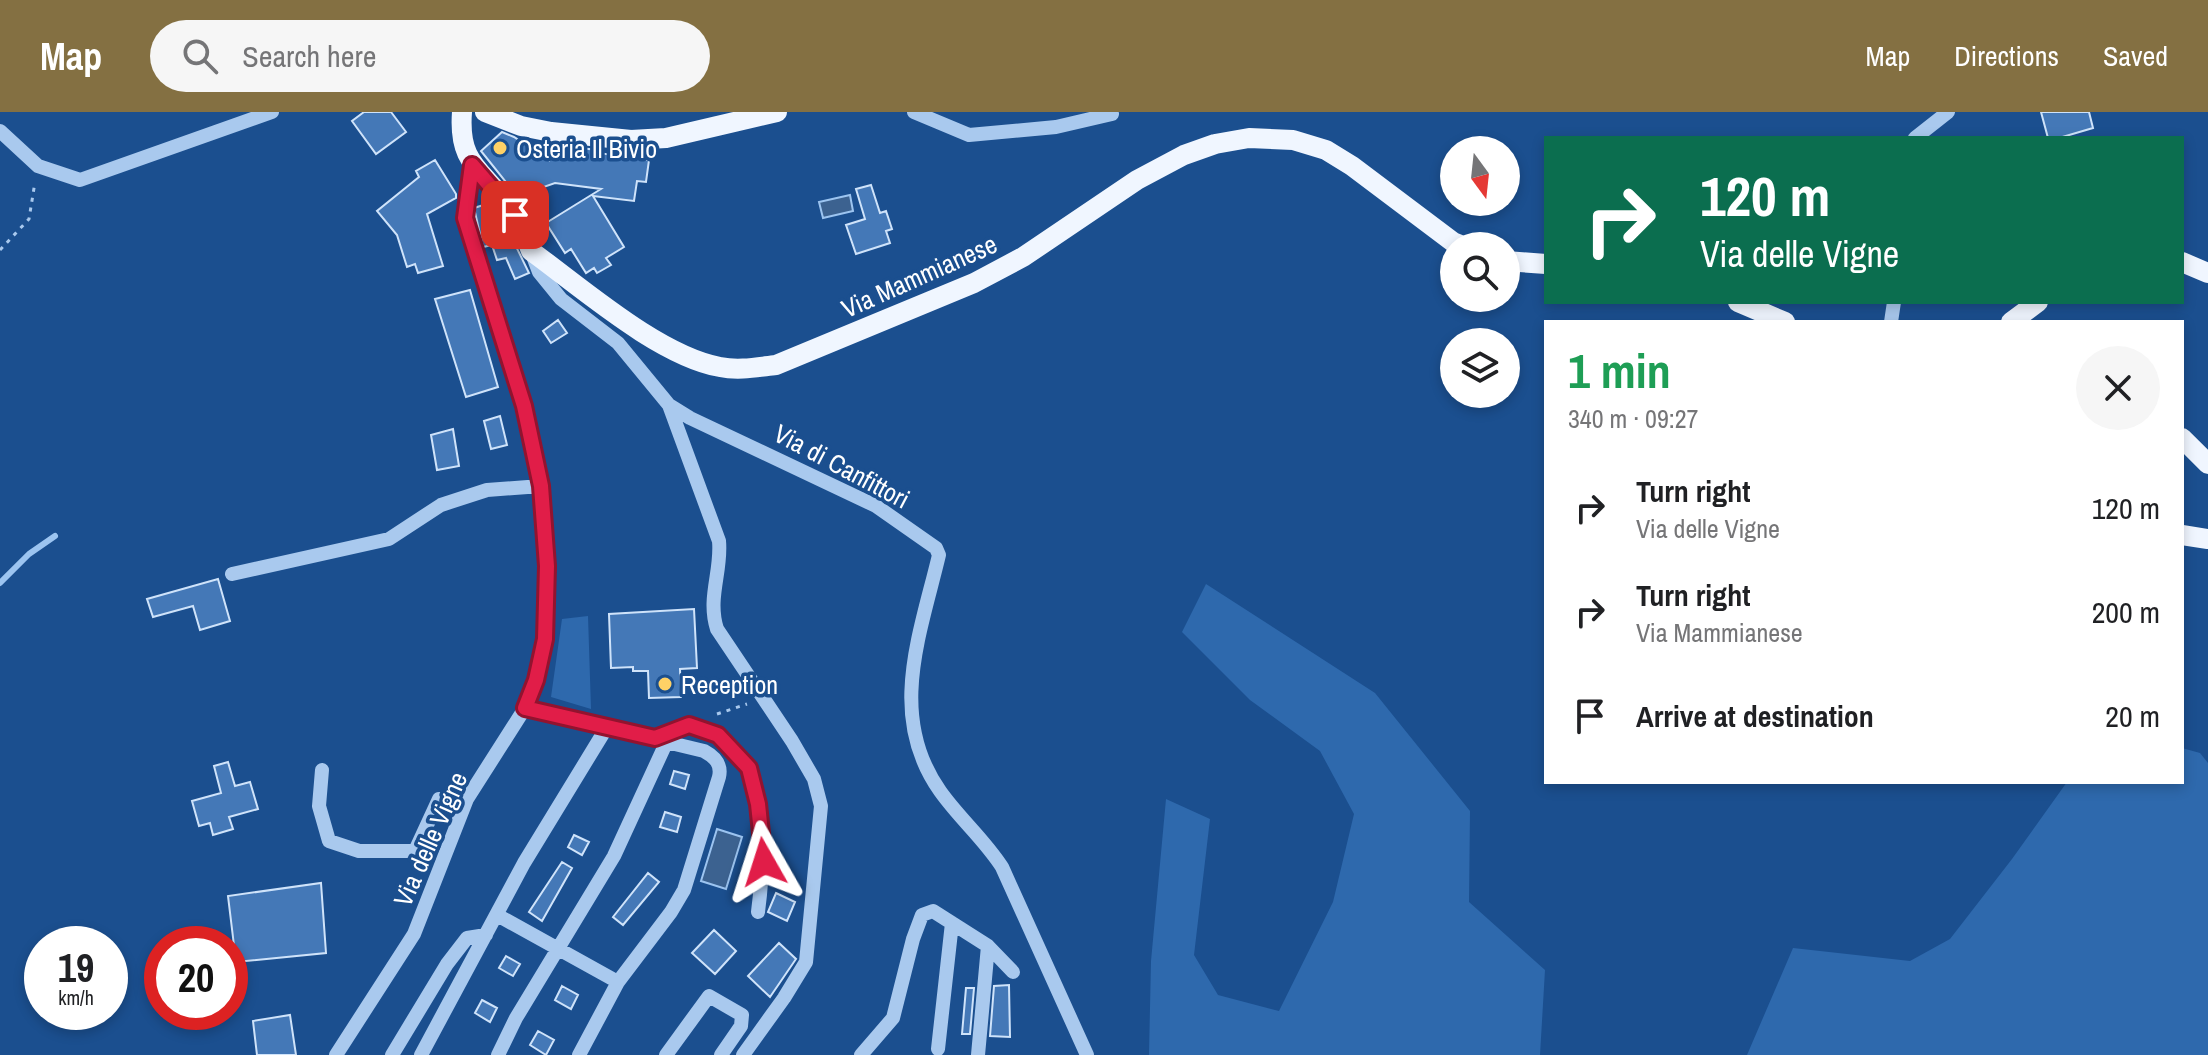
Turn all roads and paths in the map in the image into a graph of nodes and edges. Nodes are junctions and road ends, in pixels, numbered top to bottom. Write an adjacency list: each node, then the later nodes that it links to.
1 (272, 112): 11 (street)
2 (462, 112): 10 (main road)
3 (485, 112): 4 (main road)
4 (777, 112)
5 (914, 112): 7 (street)
6 (1948, 112): 9 (street)
7 (1112, 114)
8 (0, 131): 11 (street)
9 (1918, 136)
10 (472, 165): 14 (main road); 26 (street, Via delle Vigne)
11 (38, 166): 13 (path)
12 (1440, 232): 14 (main road, Via Mammianese)
13 (0, 250)
14 (531, 251): 23 (street, Via di Canfittori)
15 (1520, 262): 17 (main road)
16 (2184, 263): 18 (main road)
17 (1544, 264)
18 (2208, 273)
19 (1743, 304): 21 (main road)
20 (2035, 304): 22 (main road)
21 (1780, 320)
22 (2014, 320)
23 (669, 405): 53 (street); 56 (street, Via di Canfittori)
24 (2184, 440): 25 (main road)
25 (2208, 464)
26 (541, 486): 29 (street); 31 (street, Via delle Vigne)
27 (2184, 535): 28 (main road)
28 (2208, 539)
29 (232, 574)
30 (755, 703): 32 (path)
31 (525, 708): 33 (street); 36 (street, Via delle Vigne)
32 (689, 725): 34 (street); 37 (street)
33 (607, 727): 34 (street); 38 (street)
34 (661, 740): 42 (street); 44 (street)
35 (322, 770): 36 (street)
36 (467, 799): 46 (street, Via delle Vigne)
37 (758, 912)
38 (497, 915): 40 (street); 42 (street)
39 (952, 923): 41 (street); 45 (street); 54 (street)
40 (486, 935): 47 (street); 48 (street)
41 (988, 946): 43 (street); 55 (street)
42 (559, 948): 44 (street); 49 (street)
43 (1013, 972)
44 (618, 982): 50 (street)
45 (938, 1049)
46 (336, 1055)
47 (392, 1055)
48 (421, 1055)
49 (498, 1055)
50 (579, 1055)
51 (666, 1055): 52 (street)
52 (721, 1055)
53 (743, 1055)
54 (861, 1055)
55 (978, 1055)
56 (1087, 1055)

